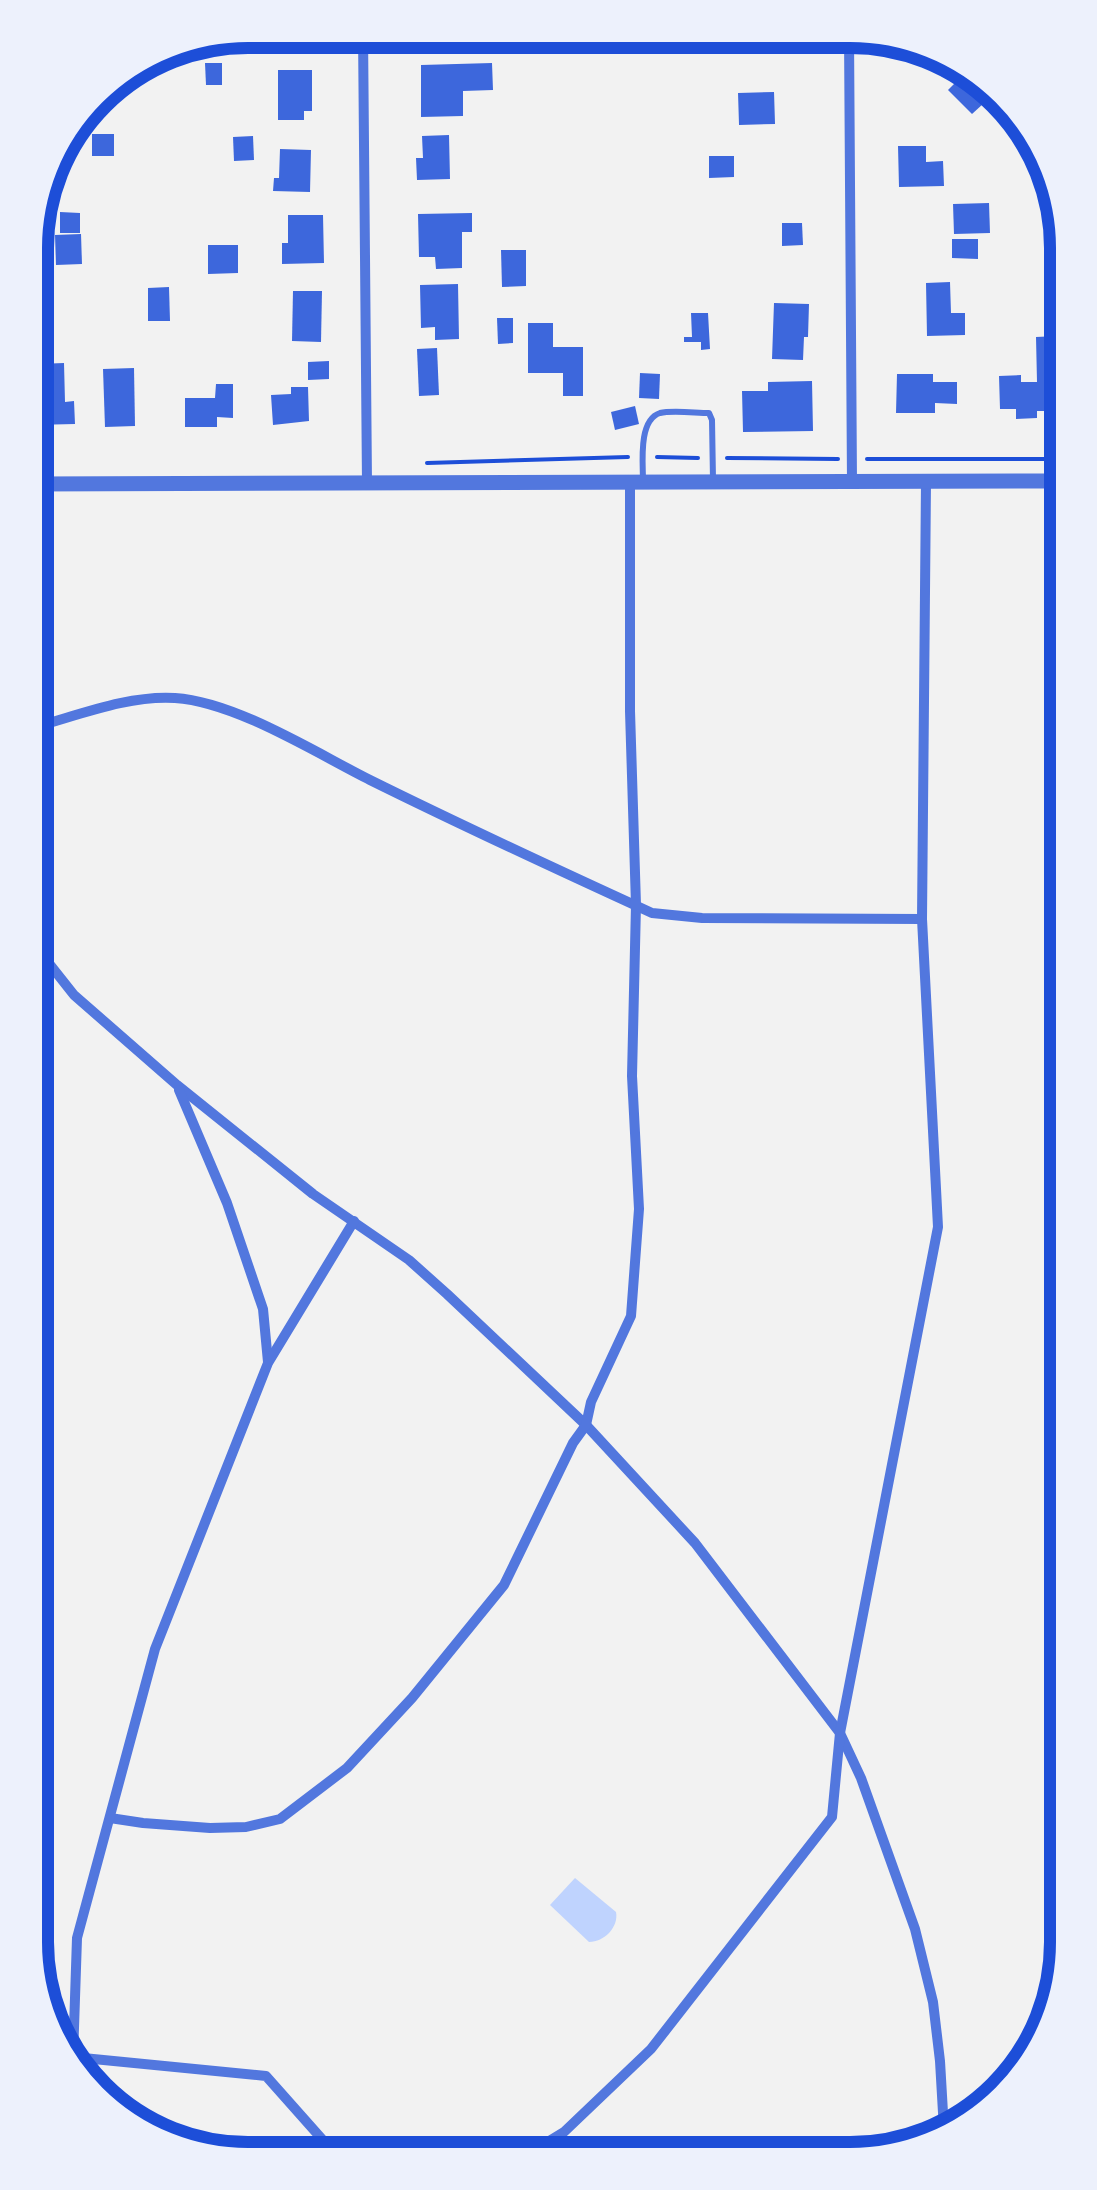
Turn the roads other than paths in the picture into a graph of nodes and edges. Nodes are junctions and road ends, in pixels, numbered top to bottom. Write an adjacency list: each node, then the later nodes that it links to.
1 (363, 48): 8 (street)
2 (850, 48): 6 (street)
3 (1050, 481): 7 (street)
4 (637, 482): 5 (street); 5 (lane); 8 (street); 11 (street)
5 (713, 482): 6 (street)
6 (852, 482): 7 (street)
7 (926, 482): 12 (street)
8 (366, 483): 9 (street)
9 (48, 484)
10 (48, 722): 11 (street)
11 (636, 905): 12 (street); 17 (street)
12 (922, 919): 18 (street)
13 (48, 962): 14 (street)
14 (177, 1086): 15 (street); 16 (street)
15 (354, 1221): 16 (street); 17 (street)
16 (268, 1363): 19 (street)
17 (586, 1424): 18 (street); 19 (street)
18 (840, 1732): 22 (street); 24 (street)
19 (110, 1818): 20 (street)
20 (73, 2039)
21 (86, 2059): 23 (street)
22 (943, 2119)
23 (325, 2142)
24 (548, 2142)

